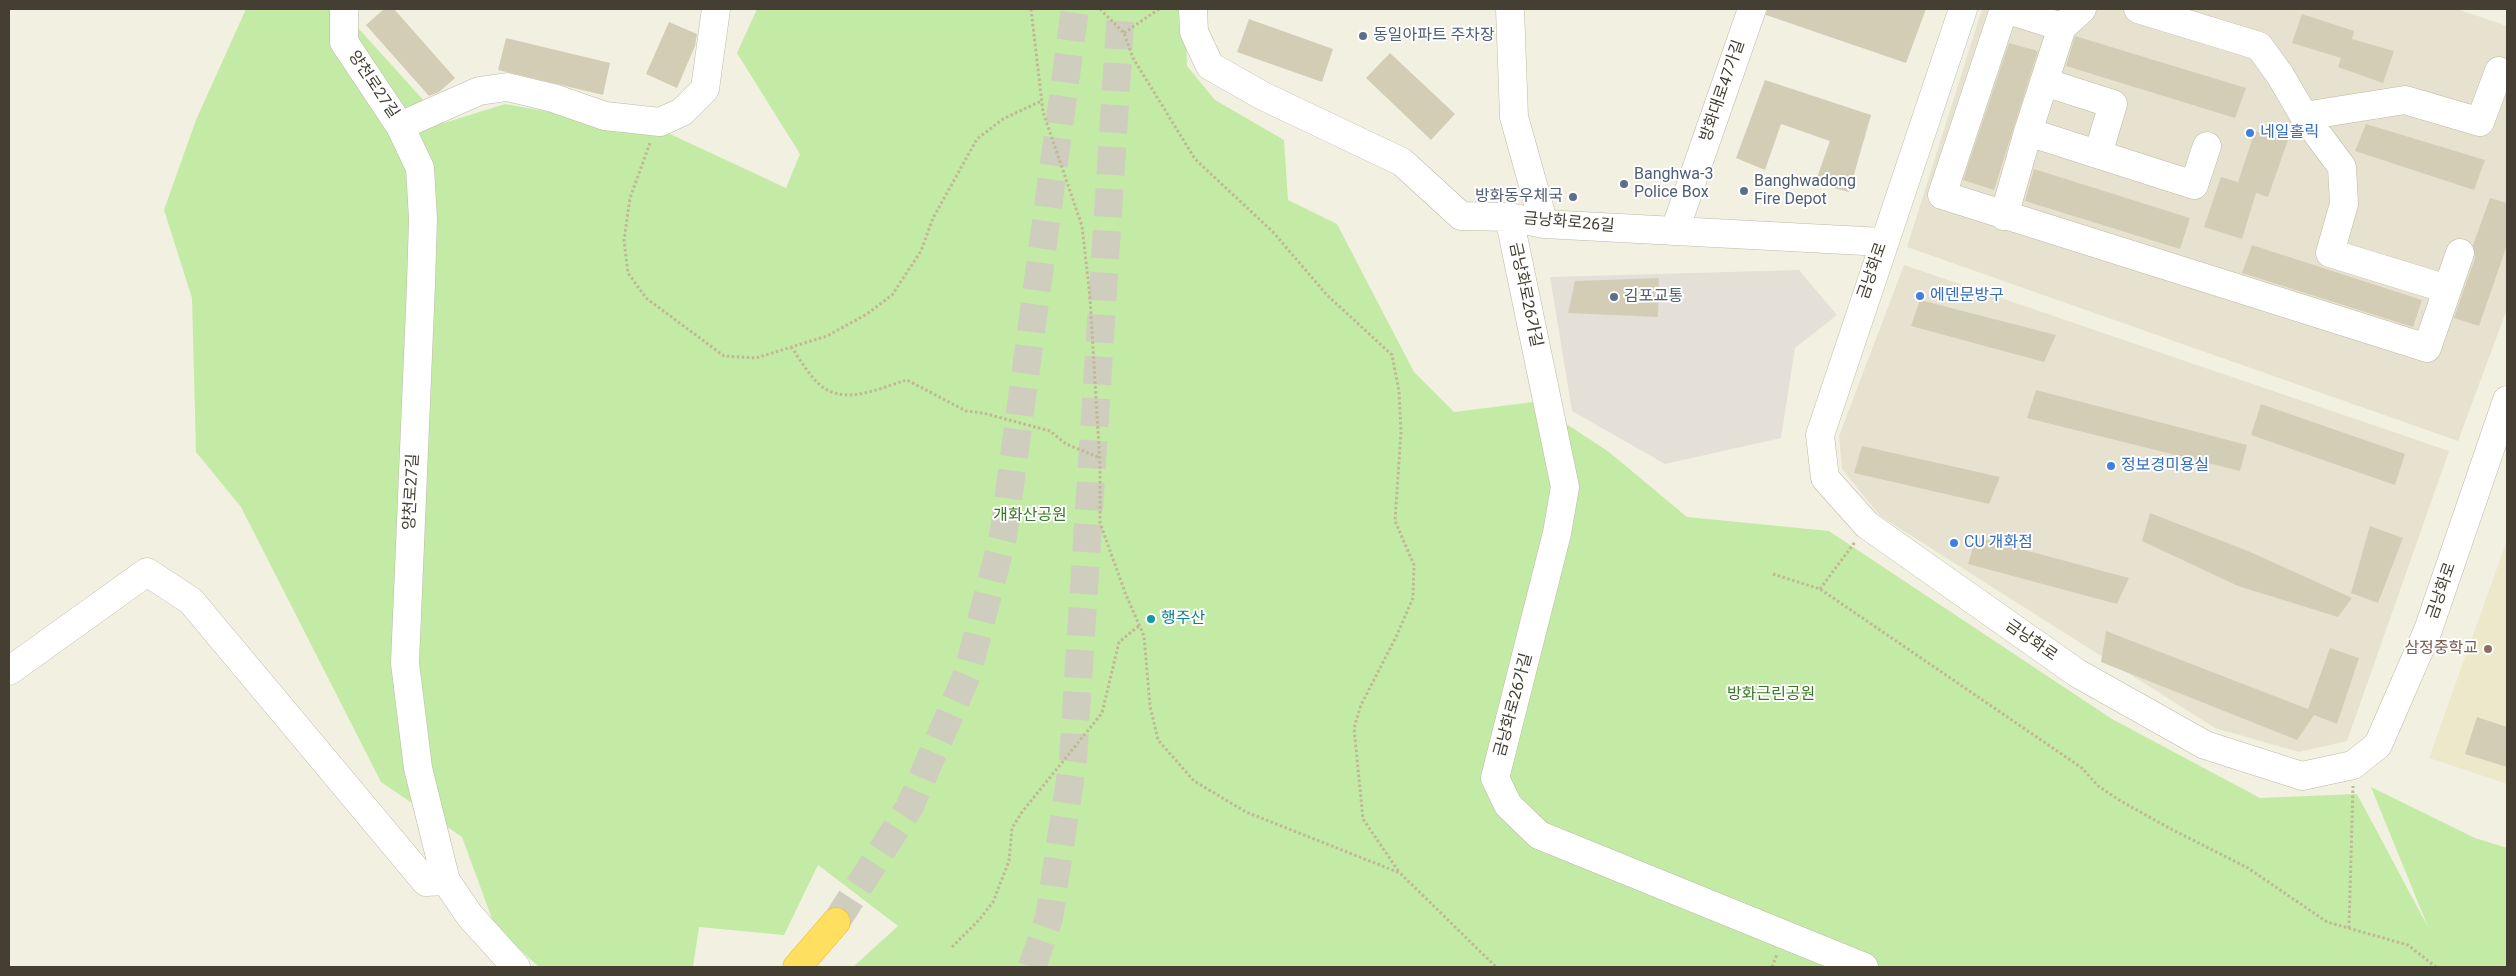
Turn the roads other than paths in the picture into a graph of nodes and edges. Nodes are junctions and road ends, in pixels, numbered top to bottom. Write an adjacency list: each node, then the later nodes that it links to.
1 (344, 9): 14 (street, 양천로27길)
2 (716, 9): 14 (street)
3 (1192, 9): 19 (street, 금낭화로26길)
4 (1510, 9): 20 (street)
5 (1752, 9): 21 (street, 방화대로47가길)
6 (1963, 9): 22 (street, 금낭화로)
7 (2005, 9): 10 (street); 18 (street)
8 (2082, 9): 10 (street)
9 (2138, 9): 13 (street)
10 (2062, 27): 12 (street)
11 (2499, 71): 13 (street)
12 (2044, 82): 15 (street); 17 (street)
13 (2304, 116): 24 (street)
14 (400, 126): 27 (street, 양천로27길)
15 (2028, 132): 17 (street); 18 (street)
16 (2207, 146): 17 (street)
17 (2098, 154)
18 (2004, 216): 24 (street)
19 (1509, 217): 20 (street, 금낭화로26길); 31 (street, 금낭화로26가길)
20 (1544, 224): 21 (street, 금낭화로26길)
21 (1675, 230): 22 (street, 금낭화로26길)
22 (1883, 242): 25 (street, 금낭화로)
23 (2460, 253): 24 (street)
24 (2447, 289)
25 (2507, 400)
26 (9, 671): 27 (street)
27 (446, 881): 29 (street, 양천로27길)
28 (836, 922): 30 (highway)
29 (516, 967)
30 (797, 967)
31 (1864, 967)

